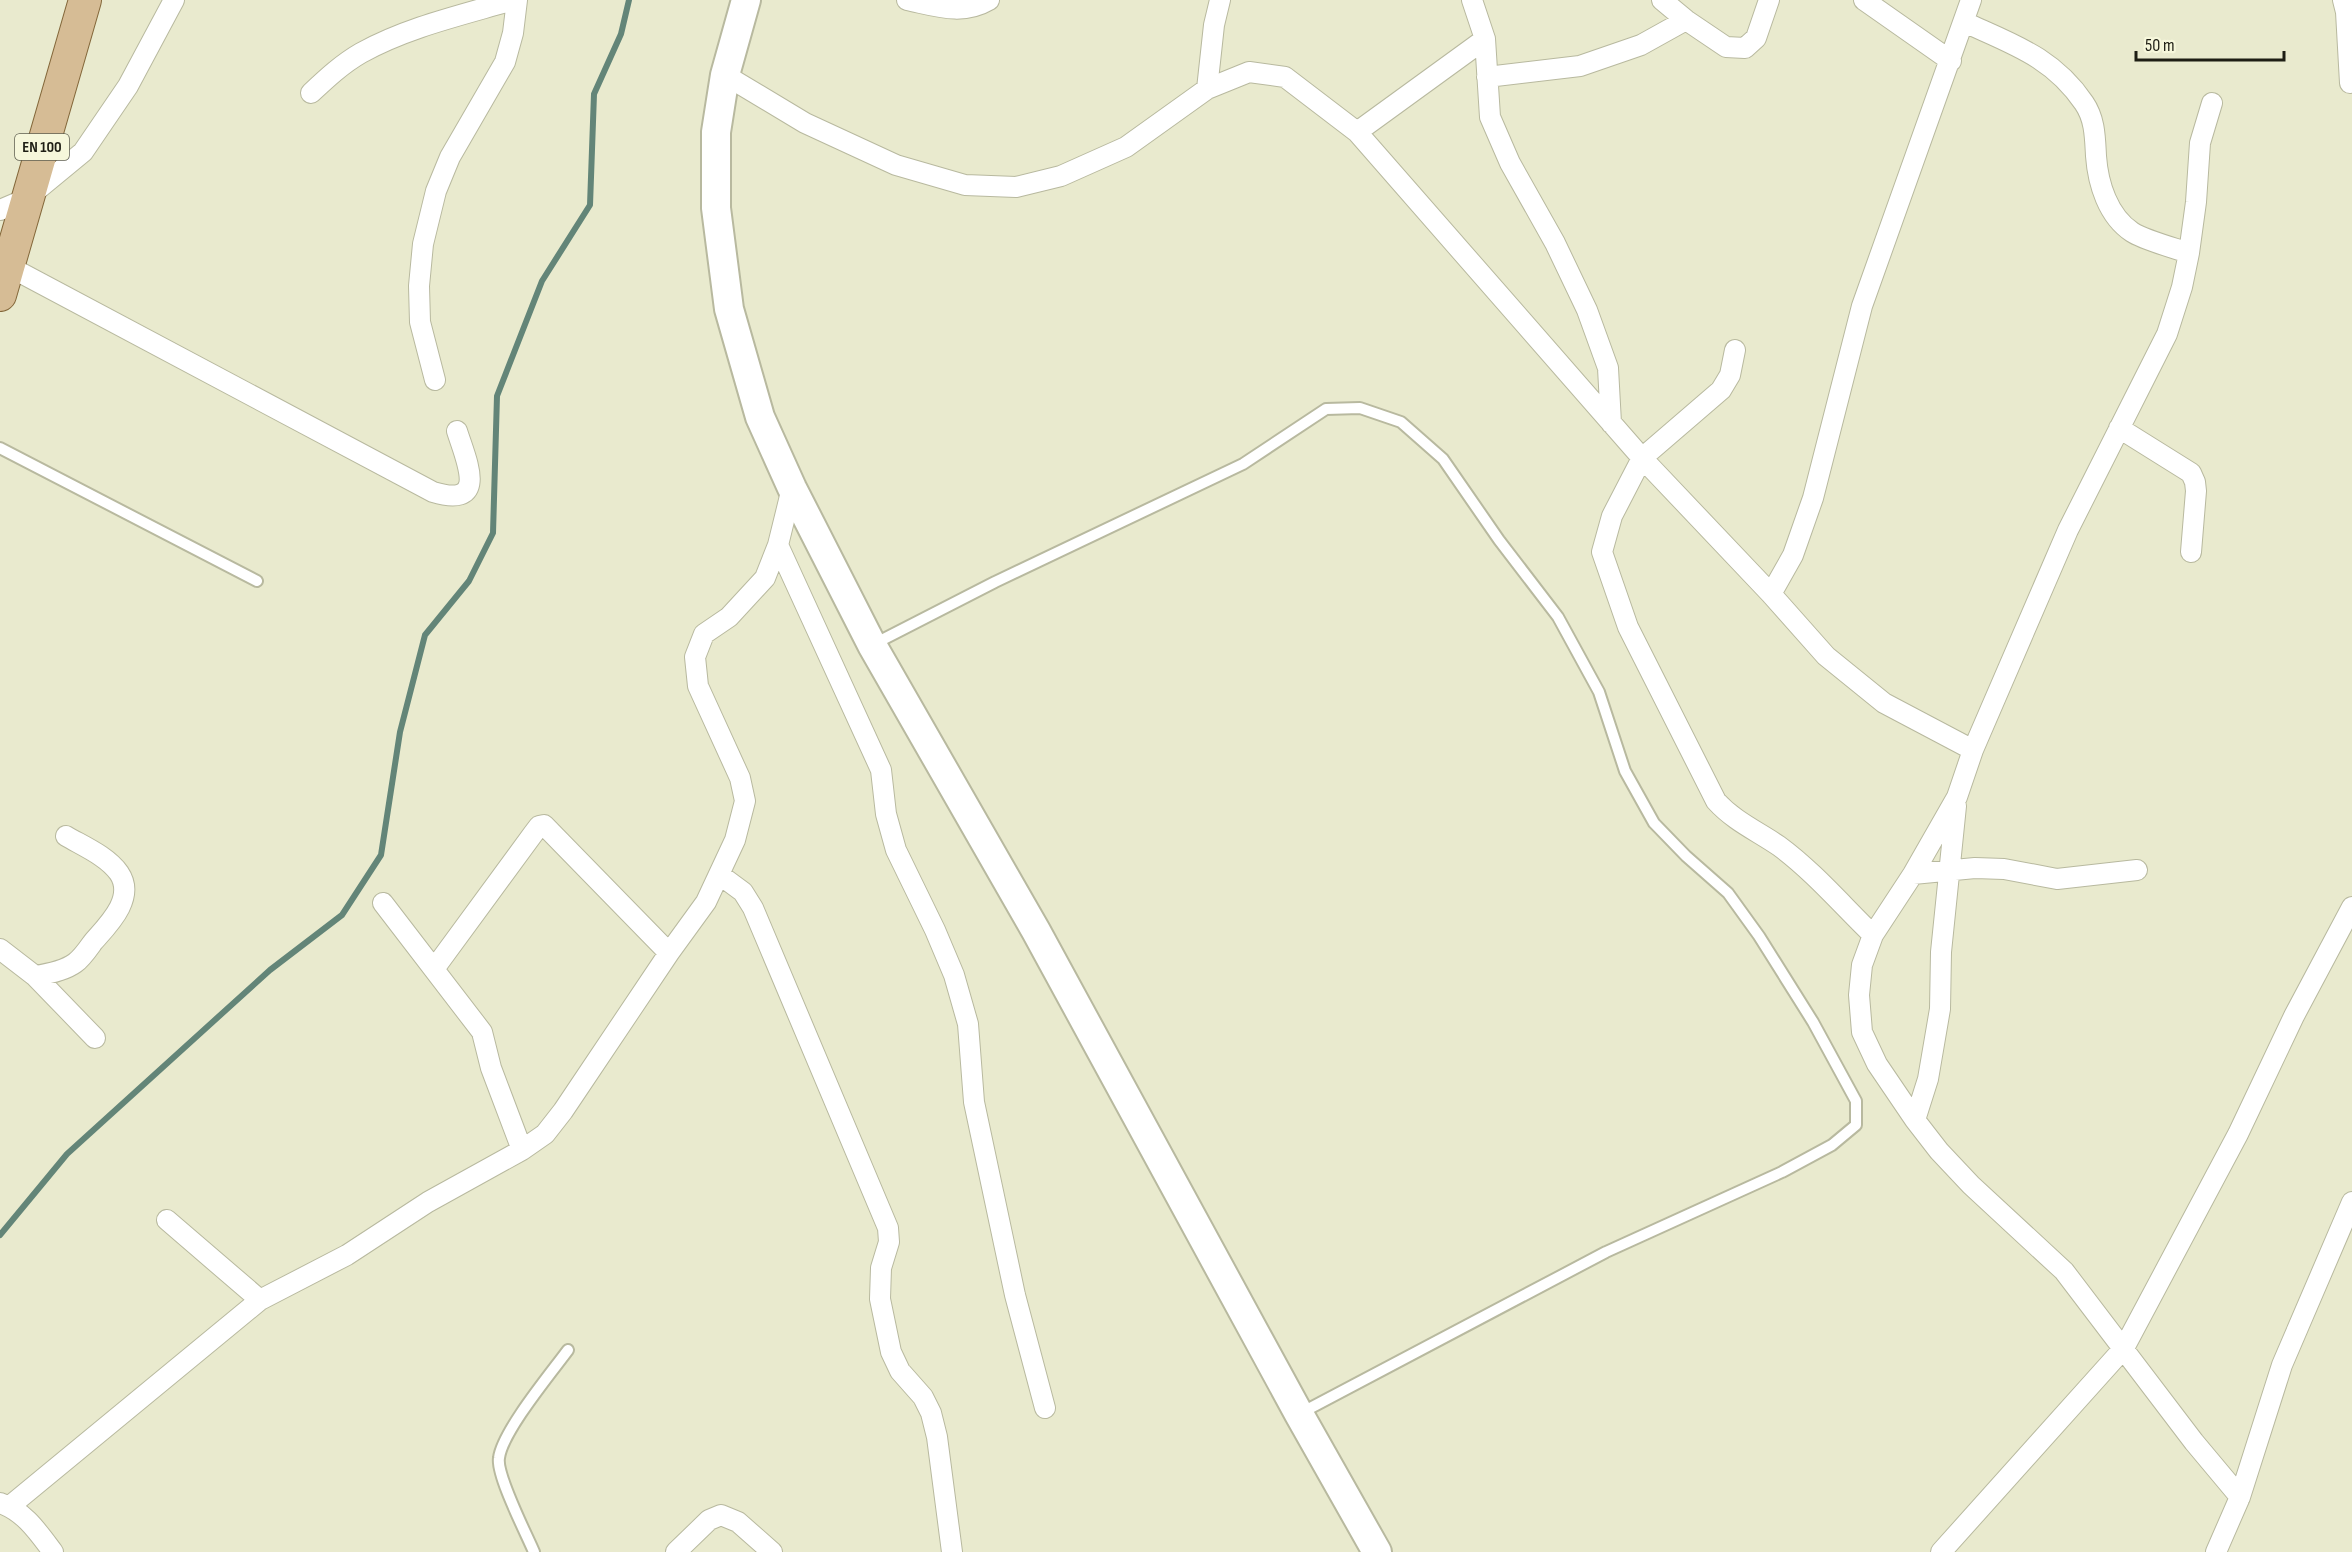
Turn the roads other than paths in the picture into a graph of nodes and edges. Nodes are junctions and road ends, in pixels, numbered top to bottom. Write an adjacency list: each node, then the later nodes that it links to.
1 (174, 0): 25 (street)
2 (515, 0): 22 (street); 29 (street)
3 (746, 0): 18 (street)
4 (907, 0): 5 (street)
5 (989, 0)
6 (1220, 0): 21 (street)
7 (1472, 0): 16 (street)
8 (1662, 0): 14 (street)
9 (1769, 0): 14 (street)
10 (1864, 0): 17 (street)
11 (1971, 0): 15 (street)
12 (2343, 0): 20 (street)
13 (84, 1): 25 (main road, EN 100)
14 (1686, 20): 19 (street)
15 (1964, 22): 17 (street); 26 (street)
16 (1485, 39): 19 (street); 24 (street)
17 (1951, 61): 39 (street)
18 (725, 75): 21 (street); 35 (street)
19 (1487, 77): 30 (street)
20 (2350, 83)
21 (1207, 89): 24 (street)
22 (311, 93)
23 (2212, 103): 26 (street)
24 (1356, 132): 30 (street)
25 (13, 205): 27 (main road, EN 100)
26 (2189, 253): 31 (street)
27 (4, 281): 32 (street)
28 (1735, 350): 34 (street)
29 (435, 380)
30 (1611, 423): 34 (street)
31 (2119, 428): 37 (street); 41 (street)
32 (457, 431)
33 (0, 448): 38 (lane)
34 (1642, 458): 39 (street); 50 (street)
35 (792, 488): 36 (street); 40 (street)
36 (778, 545): 47 (street); 63 (street)
37 (2191, 552)
38 (257, 581)
39 (1771, 594): 41 (street)
40 (872, 645): 64 (street); 64 (lane)
41 (1973, 750): 42 (street)
42 (1957, 797): 44 (street); 46 (street)
43 (66, 836): 54 (street)
44 (1950, 870): 45 (street); 46 (street); 56 (street)
45 (2137, 870)
46 (1913, 874): 50 (street)
47 (720, 875): 52 (street); 71 (street)
48 (382, 903): 53 (street)
49 (2352, 908): 61 (street)
50 (1873, 935): 56 (street)
51 (0, 948): 54 (street)
52 (669, 953): 53 (street); 57 (street)
53 (434, 969): 57 (street)
54 (35, 976): 55 (street)
55 (95, 1038)
56 (1915, 1120): 61 (street)
57 (522, 1150): 60 (street)
58 (2352, 1202): 65 (street)
59 (167, 1220): 60 (street)
60 (260, 1300): 66 (street)
61 (2124, 1348): 65 (street); 73 (street)
62 (568, 1350): 68 (lane)
63 (1045, 1408)
64 (1299, 1414): 72 (street)
65 (2240, 1497): 74 (street)
66 (5, 1504): 67 (street)
67 (53, 1552)
68 (534, 1552)
69 (676, 1552): 70 (street)
70 (772, 1552)
71 (952, 1552)
72 (1377, 1552)
73 (1941, 1552)
74 (2216, 1552)

